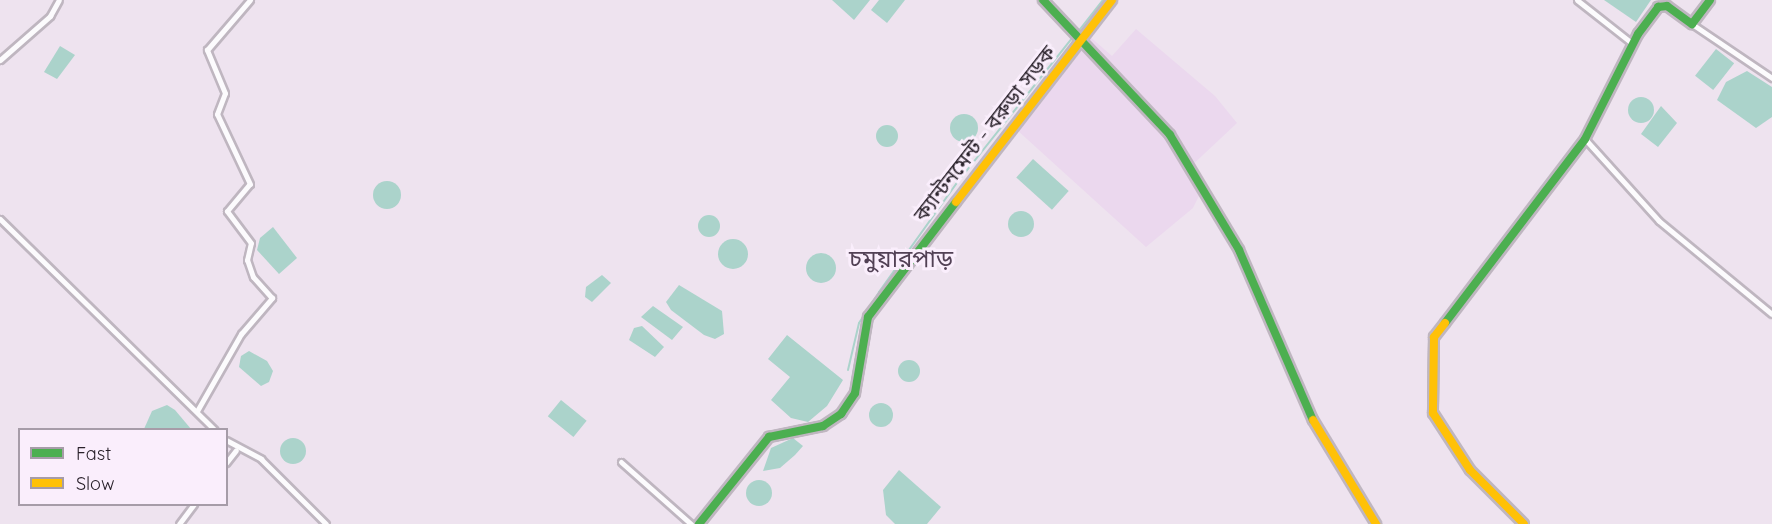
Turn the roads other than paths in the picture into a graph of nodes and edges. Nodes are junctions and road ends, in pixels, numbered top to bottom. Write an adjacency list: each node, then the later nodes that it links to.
1 (59, 0): 10 (street)
2 (250, 0): 15 (street)
3 (1043, 0): 8 (street)
4 (1112, 0): 8 (street, ক্যান্টনমেন্ট - বরুড়া সড়ক)
5 (1577, 0): 9 (street)
6 (1710, 0): 7 (street)
7 (1692, 24): 9 (street); 11 (street)
8 (1080, 40): 25 (street, ক্যান্টনমেন্ট - বরুড়া সড়ক); 26 (street)
9 (1634, 45): 12 (street)
10 (0, 60)
11 (1772, 78)
12 (1585, 139): 14 (street); 27 (street)
13 (0, 219): 15 (street)
14 (1772, 314)
15 (196, 411): 16 (street)
16 (214, 428)
17 (228, 442): 18 (street)
18 (236, 450): 19 (street); 23 (street)
19 (228, 460)
20 (621, 462): 24 (street)
21 (192, 506): 22 (street)
22 (179, 524)
23 (326, 524)
24 (691, 524)
25 (699, 524)
26 (1376, 524)
27 (1524, 524)

